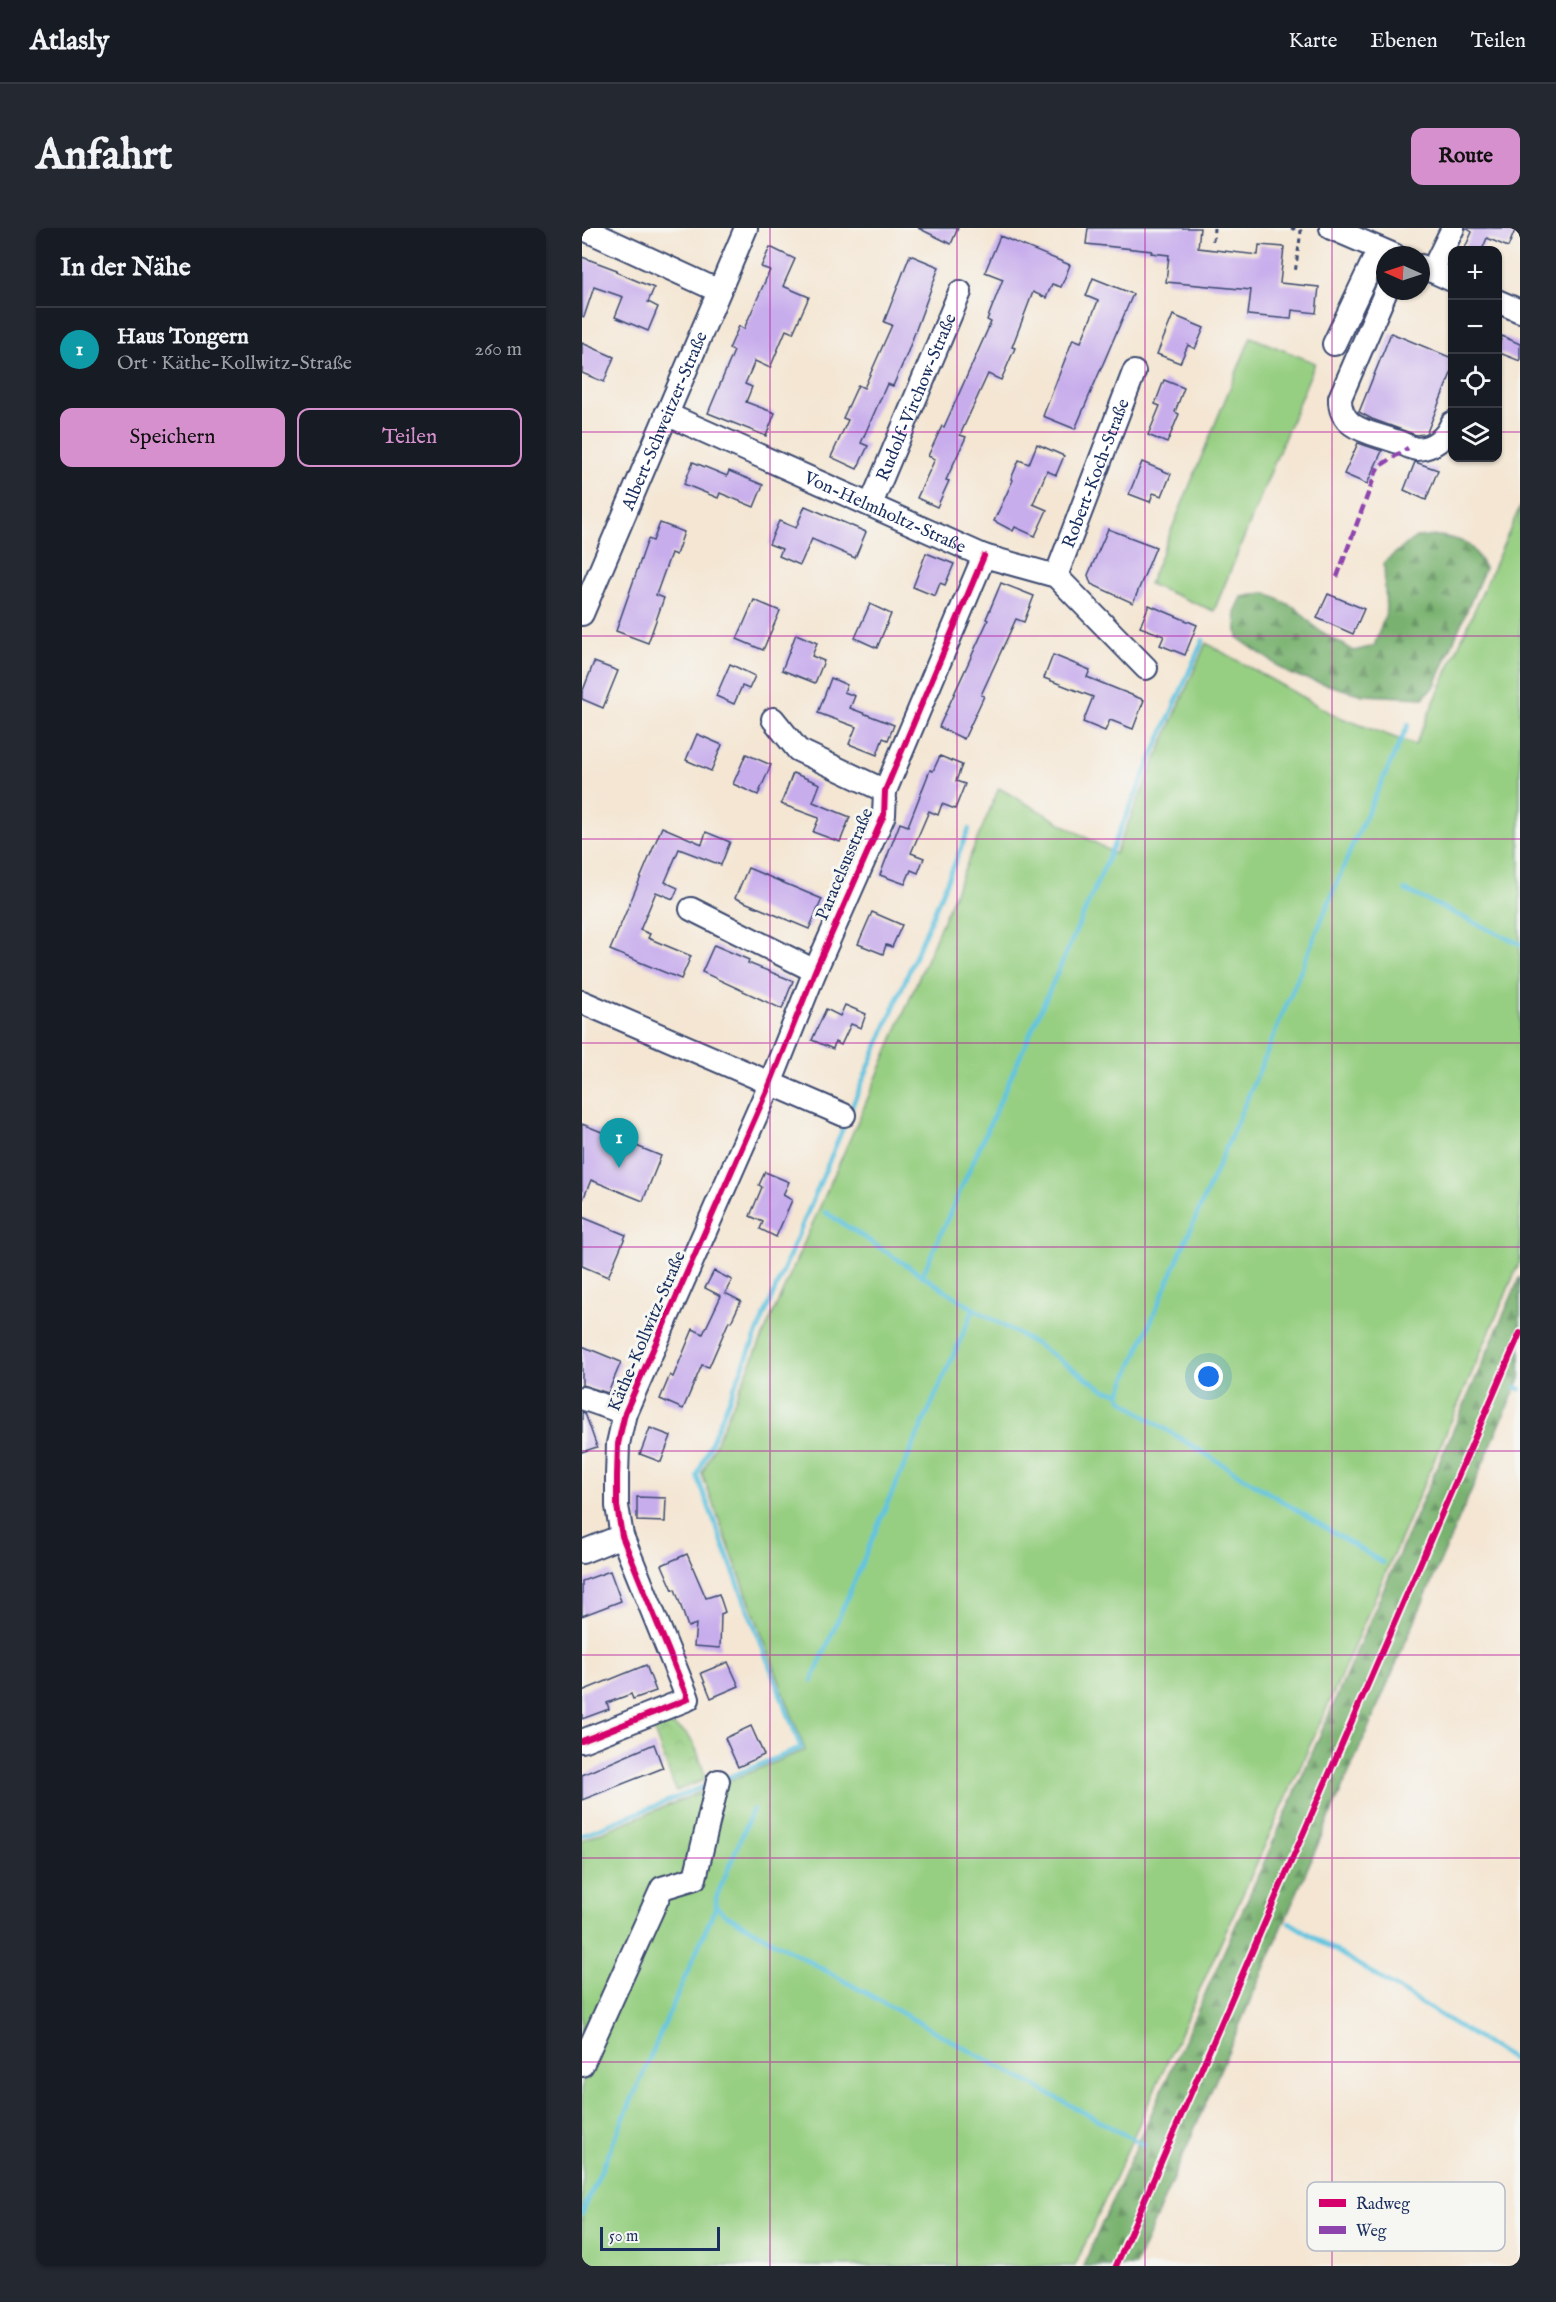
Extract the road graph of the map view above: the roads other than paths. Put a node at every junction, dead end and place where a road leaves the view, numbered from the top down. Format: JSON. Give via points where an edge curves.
{"nodes":[{"id":1,"x":582,"y":228,"type":"edge"},
{"id":2,"x":746,"y":228,"type":"edge"},
{"id":3,"x":1331,"y":228,"type":"edge"},
{"id":4,"x":1453,"y":228,"type":"edge"},
{"id":5,"x":1376,"y":247,"type":"edge"},
{"id":6,"x":1430,"y":263,"type":"edge"},
{"id":7,"x":1376,"y":271,"type":"edge"},
{"id":8,"x":1430,"y":271,"type":"edge"},
{"id":9,"x":1448,"y":278,"type":"edge"},
{"id":10,"x":719,"y":291,"type":"junction"},
{"id":11,"x":960,"y":292,"type":"dead end"},
{"id":12,"x":1382,"y":300,"type":"edge"},
{"id":13,"x":1502,"y":303,"type":"edge"},
{"id":14,"x":1520,"y":311,"type":"edge"},
{"id":15,"x":1334,"y":344,"type":"dead end"},
{"id":16,"x":1134,"y":372,"type":"dead end"},
{"id":17,"x":666,"y":414,"type":"junction"},
{"id":18,"x":1448,"y":432,"type":"edge"},
{"id":19,"x":871,"y":504,"type":"junction"},
{"id":20,"x":984,"y":556,"type":"junction"},
{"id":21,"x":1056,"y":576,"type":"junction"},
{"id":22,"x":582,"y":614,"type":"edge"},
{"id":23,"x":1146,"y":668,"type":"dead end"},
{"id":24,"x":773,"y":719,"type":"dead end"},
{"id":25,"x":885,"y":792,"type":"junction"},
{"id":26,"x":691,"y":909,"type":"dead end"},
{"id":27,"x":815,"y":971,"type":"junction"},
{"id":28,"x":582,"y":1002,"type":"edge"},
{"id":29,"x":770,"y":1084,"type":"junction"},
{"id":30,"x":844,"y":1116,"type":"dead end"},
{"id":31,"x":582,"y":1398,"type":"edge"},
{"id":32,"x":625,"y":1413,"type":"junction"},
{"id":33,"x":622,"y":1536,"type":"junction"},
{"id":34,"x":582,"y":1552,"type":"edge"},
{"id":35,"x":582,"y":1741,"type":"edge"},
{"id":36,"x":718,"y":1781,"type":"dead end"},
{"id":37,"x":582,"y":2065,"type":"edge"}],
"edges":[{"from":1,"to":10,"type":"street"},
{"from":2,"to":10,"type":"street","name":"Albert-Schweitzer-Straße"},
{"from":3,"to":5,"type":"street"},
{"from":4,"to":6,"type":"street"},
{"from":7,"to":15,"type":"street"},
{"from":8,"to":9,"type":"street"},
{"from":10,"to":17,"type":"street","name":"Albert-Schweitzer-Straße"},
{"from":11,"to":19,"type":"street","name":"Rudolf-Virchow-Straße"},
{"from":12,"to":18,"type":"street","via":[[1340,398],[1342,415],[1365,431],[1417,449],[1437,443]]},
{"from":13,"to":14,"type":"street"},
{"from":16,"to":21,"type":"street","name":"Robert-Koch-Straße"},
{"from":17,"to":19,"type":"street","name":"Von-Helmholtz-Straße"},
{"from":17,"to":22,"type":"street","name":"Albert-Schweitzer-Straße"},
{"from":19,"to":20,"type":"street","name":"Von-Helmholtz-Straße"},
{"from":20,"to":21,"type":"street","name":"Von-Helmholtz-Straße"},
{"from":20,"to":25,"type":"street","name":"Paracelsusstraße"},
{"from":21,"to":23,"type":"street"},
{"from":24,"to":25,"type":"street","via":[[798,750]]},
{"from":25,"to":27,"type":"street","name":"Paracelsusstraße","via":[[884,815]]},
{"from":26,"to":27,"type":"street"},
{"from":27,"to":29,"type":"street","name":"Paracelsusstraße"},
{"from":28,"to":29,"type":"street"},
{"from":29,"to":30,"type":"street"},
{"from":29,"to":32,"type":"street","name":"Käthe-Kollwitz-Straße"},
{"from":31,"to":32,"type":"street"},
{"from":32,"to":33,"type":"street","name":"Käthe-Kollwitz-Straße","via":[[618,1444],[617,1476]]},
{"from":33,"to":34,"type":"street"},
{"from":33,"to":35,"type":"street","name":"Käthe-Kollwitz-Straße","via":[[688,1699]]},
{"from":36,"to":37,"type":"street","via":[[695,1878],[662,1888]]}]}
